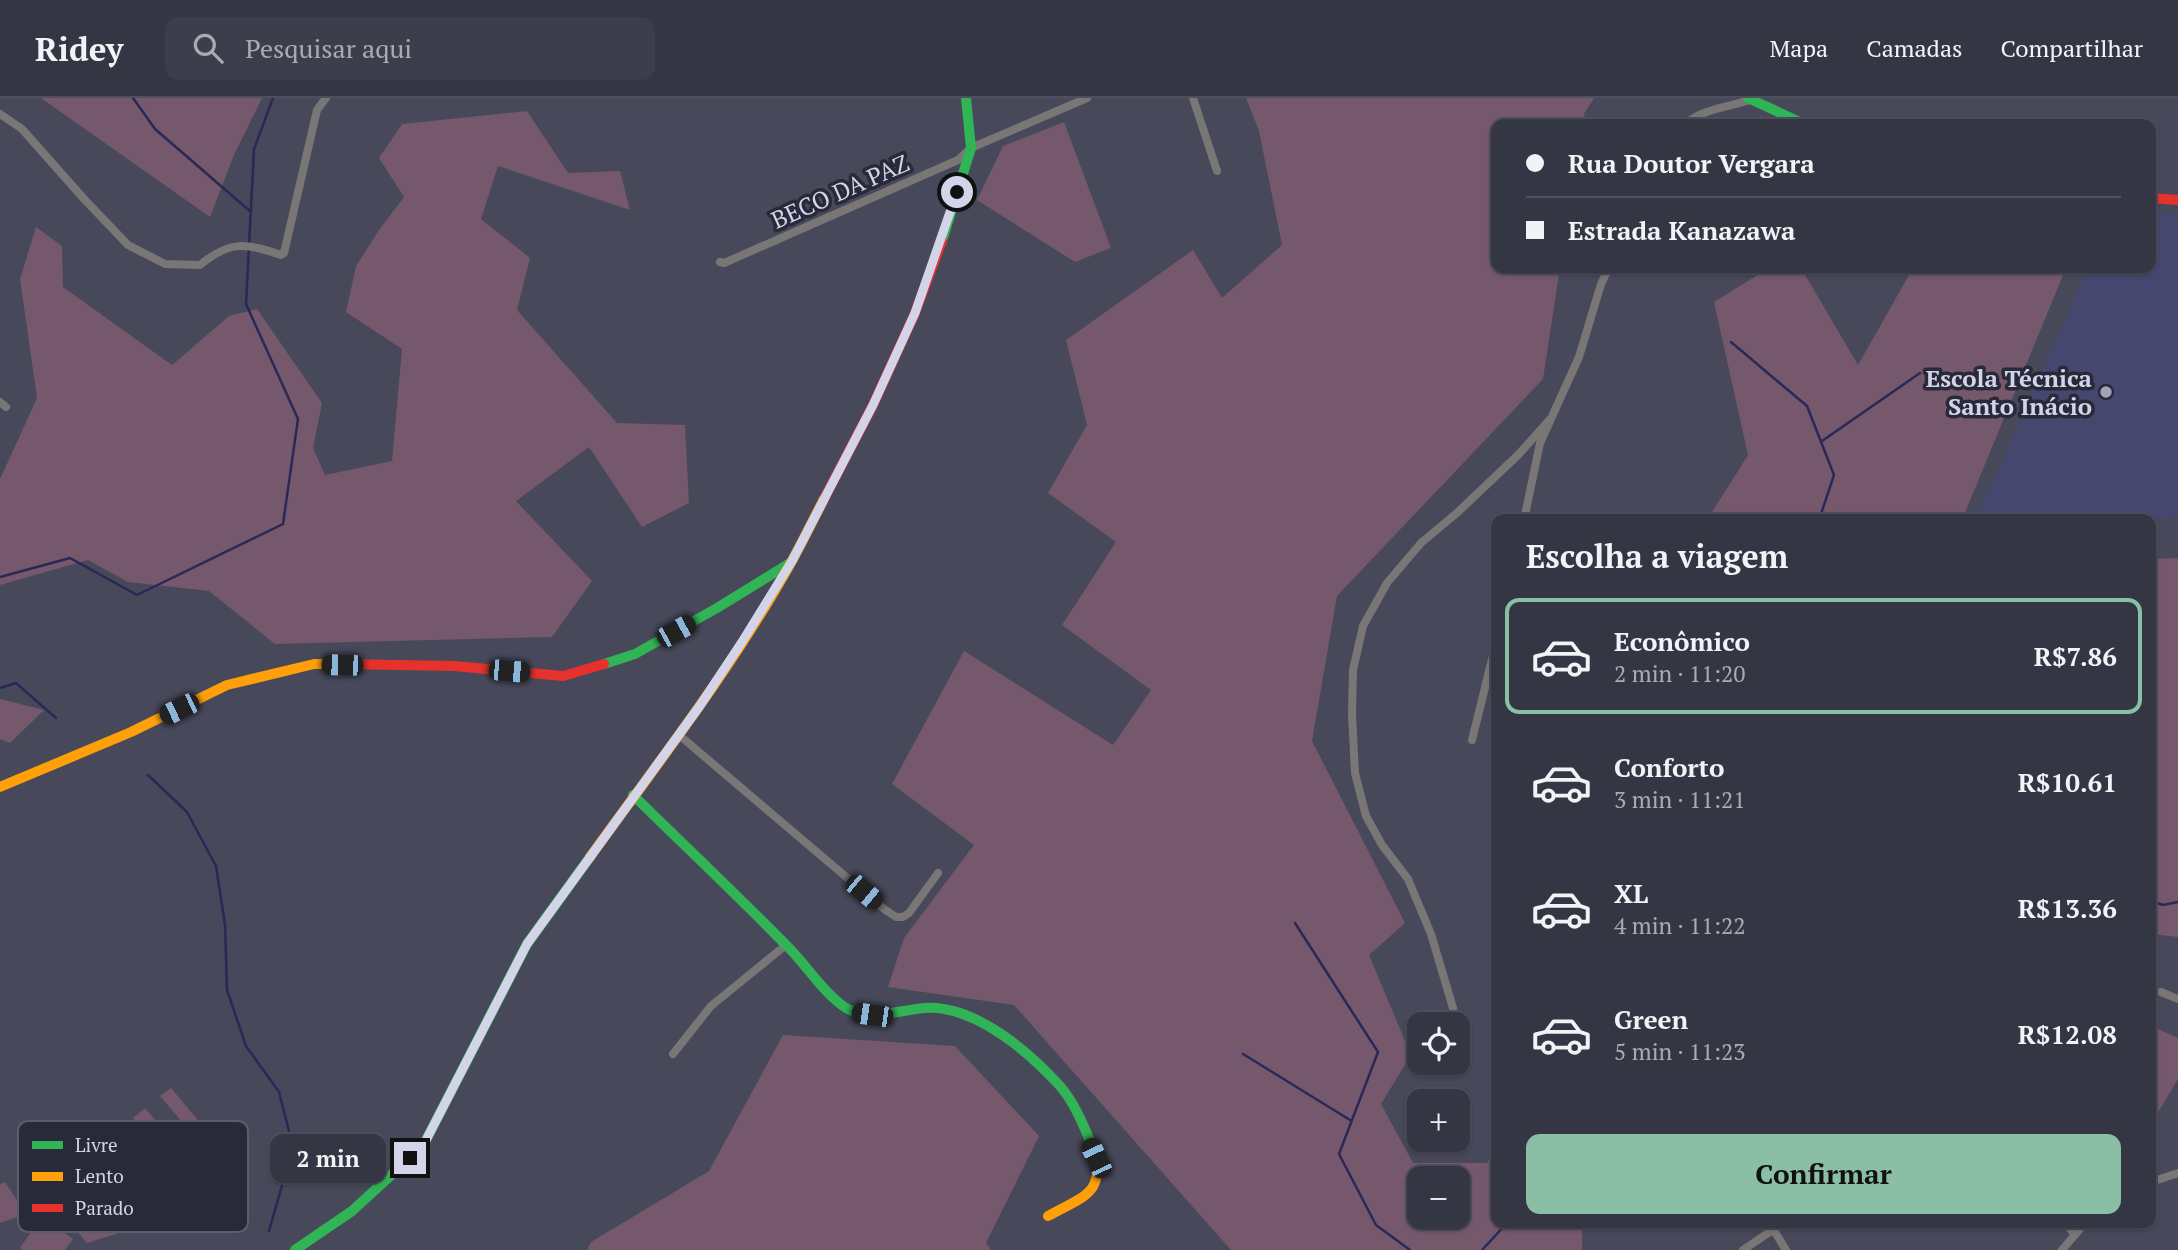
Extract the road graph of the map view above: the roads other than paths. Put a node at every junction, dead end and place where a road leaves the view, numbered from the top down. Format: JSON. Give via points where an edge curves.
{"nodes":[{"id":1,"x":326,"y":98,"type":"edge"},
{"id":2,"x":966,"y":98,"type":"edge"},
{"id":3,"x":1087,"y":98,"type":"edge"},
{"id":4,"x":1194,"y":98,"type":"edge"},
{"id":5,"x":1749,"y":99,"type":"edge"},
{"id":6,"x":0,"y":114,"type":"edge"},
{"id":7,"x":1692,"y":119,"type":"edge"},
{"id":8,"x":1793,"y":119,"type":"edge"},
{"id":9,"x":971,"y":148,"type":"junction"},
{"id":10,"x":1217,"y":171,"type":"dead end"},
{"id":11,"x":2156,"y":198,"type":"edge"},
{"id":12,"x":2178,"y":200,"type":"edge"},
{"id":13,"x":720,"y":262,"type":"dead end"},
{"id":14,"x":1606,"y":273,"type":"edge"},
{"id":15,"x":1552,"y":417,"type":"junction"},
{"id":16,"x":1525,"y":514,"type":"edge"},
{"id":17,"x":792,"y":561,"type":"junction"},
{"id":18,"x":1491,"y":663,"type":"edge"},
{"id":19,"x":679,"y":735,"type":"junction"},
{"id":20,"x":1472,"y":740,"type":"dead end"},
{"id":21,"x":0,"y":787,"type":"edge"},
{"id":22,"x":633,"y":795,"type":"junction"},
{"id":23,"x":937,"y":873,"type":"dead end"},
{"id":24,"x":786,"y":945,"type":"junction"},
{"id":25,"x":2161,"y":992,"type":"dead end"},
{"id":26,"x":2178,"y":999,"type":"edge"},
{"id":27,"x":1454,"y":1012,"type":"edge"},
{"id":28,"x":673,"y":1054,"type":"dead end"},
{"id":29,"x":2178,"y":1174,"type":"edge"},
{"id":30,"x":2156,"y":1181,"type":"edge"},
{"id":31,"x":1048,"y":1216,"type":"dead end"},
{"id":32,"x":2069,"y":1228,"type":"edge"},
{"id":33,"x":2081,"y":1228,"type":"edge"},
{"id":34,"x":1773,"y":1229,"type":"joint"},
{"id":35,"x":2075,"y":1236,"type":"junction"},
{"id":36,"x":295,"y":1250,"type":"edge"},
{"id":37,"x":1743,"y":1250,"type":"edge"},
{"id":38,"x":1786,"y":1250,"type":"edge"},
{"id":39,"x":2062,"y":1250,"type":"edge"}],
"edges":[{"from":1,"to":6,"type":"street","via":[[317,110],[284,253],[246,244],[215,252],[200,265],[165,264],[128,245],[22,129]]},
{"from":2,"to":9,"type":"street"},
{"from":3,"to":9,"type":"street","name":"BECO DA PAZ"},
{"from":4,"to":10,"type":"street"},
{"from":5,"to":7,"type":"street"},
{"from":5,"to":8,"type":"street"},
{"from":9,"to":13,"type":"street","name":"BECO DA PAZ","via":[[958,160],[912,181]]},
{"from":9,"to":17,"type":"street","via":[[915,313]]},
{"from":11,"to":12,"type":"street"},
{"from":14,"to":15,"type":"street","via":[[1579,357]]},
{"from":15,"to":16,"type":"street","via":[[1540,443]]},
{"from":15,"to":27,"type":"street","via":[[1519,454],[1421,543],[1387,583],[1363,626],[1353,670],[1355,772],[1366,816],[1408,879],[1431,934]]},
{"from":17,"to":19,"type":"street"},
{"from":17,"to":21,"type":"street","via":[[635,654],[563,676],[454,666],[314,664],[227,685],[131,732]]},
{"from":18,"to":20,"type":"street"},
{"from":19,"to":22,"type":"street"},
{"from":19,"to":23,"type":"street","via":[[897,917],[909,913]]},
{"from":22,"to":24,"type":"street"},
{"from":22,"to":36,"type":"street","via":[[527,944],[423,1146],[352,1211]]},
{"from":24,"to":28,"type":"street","via":[[711,1006]]},
{"from":24,"to":31,"type":"street","via":[[852,1012],[872,1015],[928,1008],[972,1018],[1004,1034],[1060,1086],[1100,1170],[1088,1194]]},
{"from":25,"to":26,"type":"street"},
{"from":29,"to":30,"type":"street"},
{"from":32,"to":35,"type":"street"},
{"from":33,"to":35,"type":"street"},
{"from":34,"to":37,"type":"street"},
{"from":34,"to":38,"type":"street"},
{"from":35,"to":39,"type":"street"}]}
